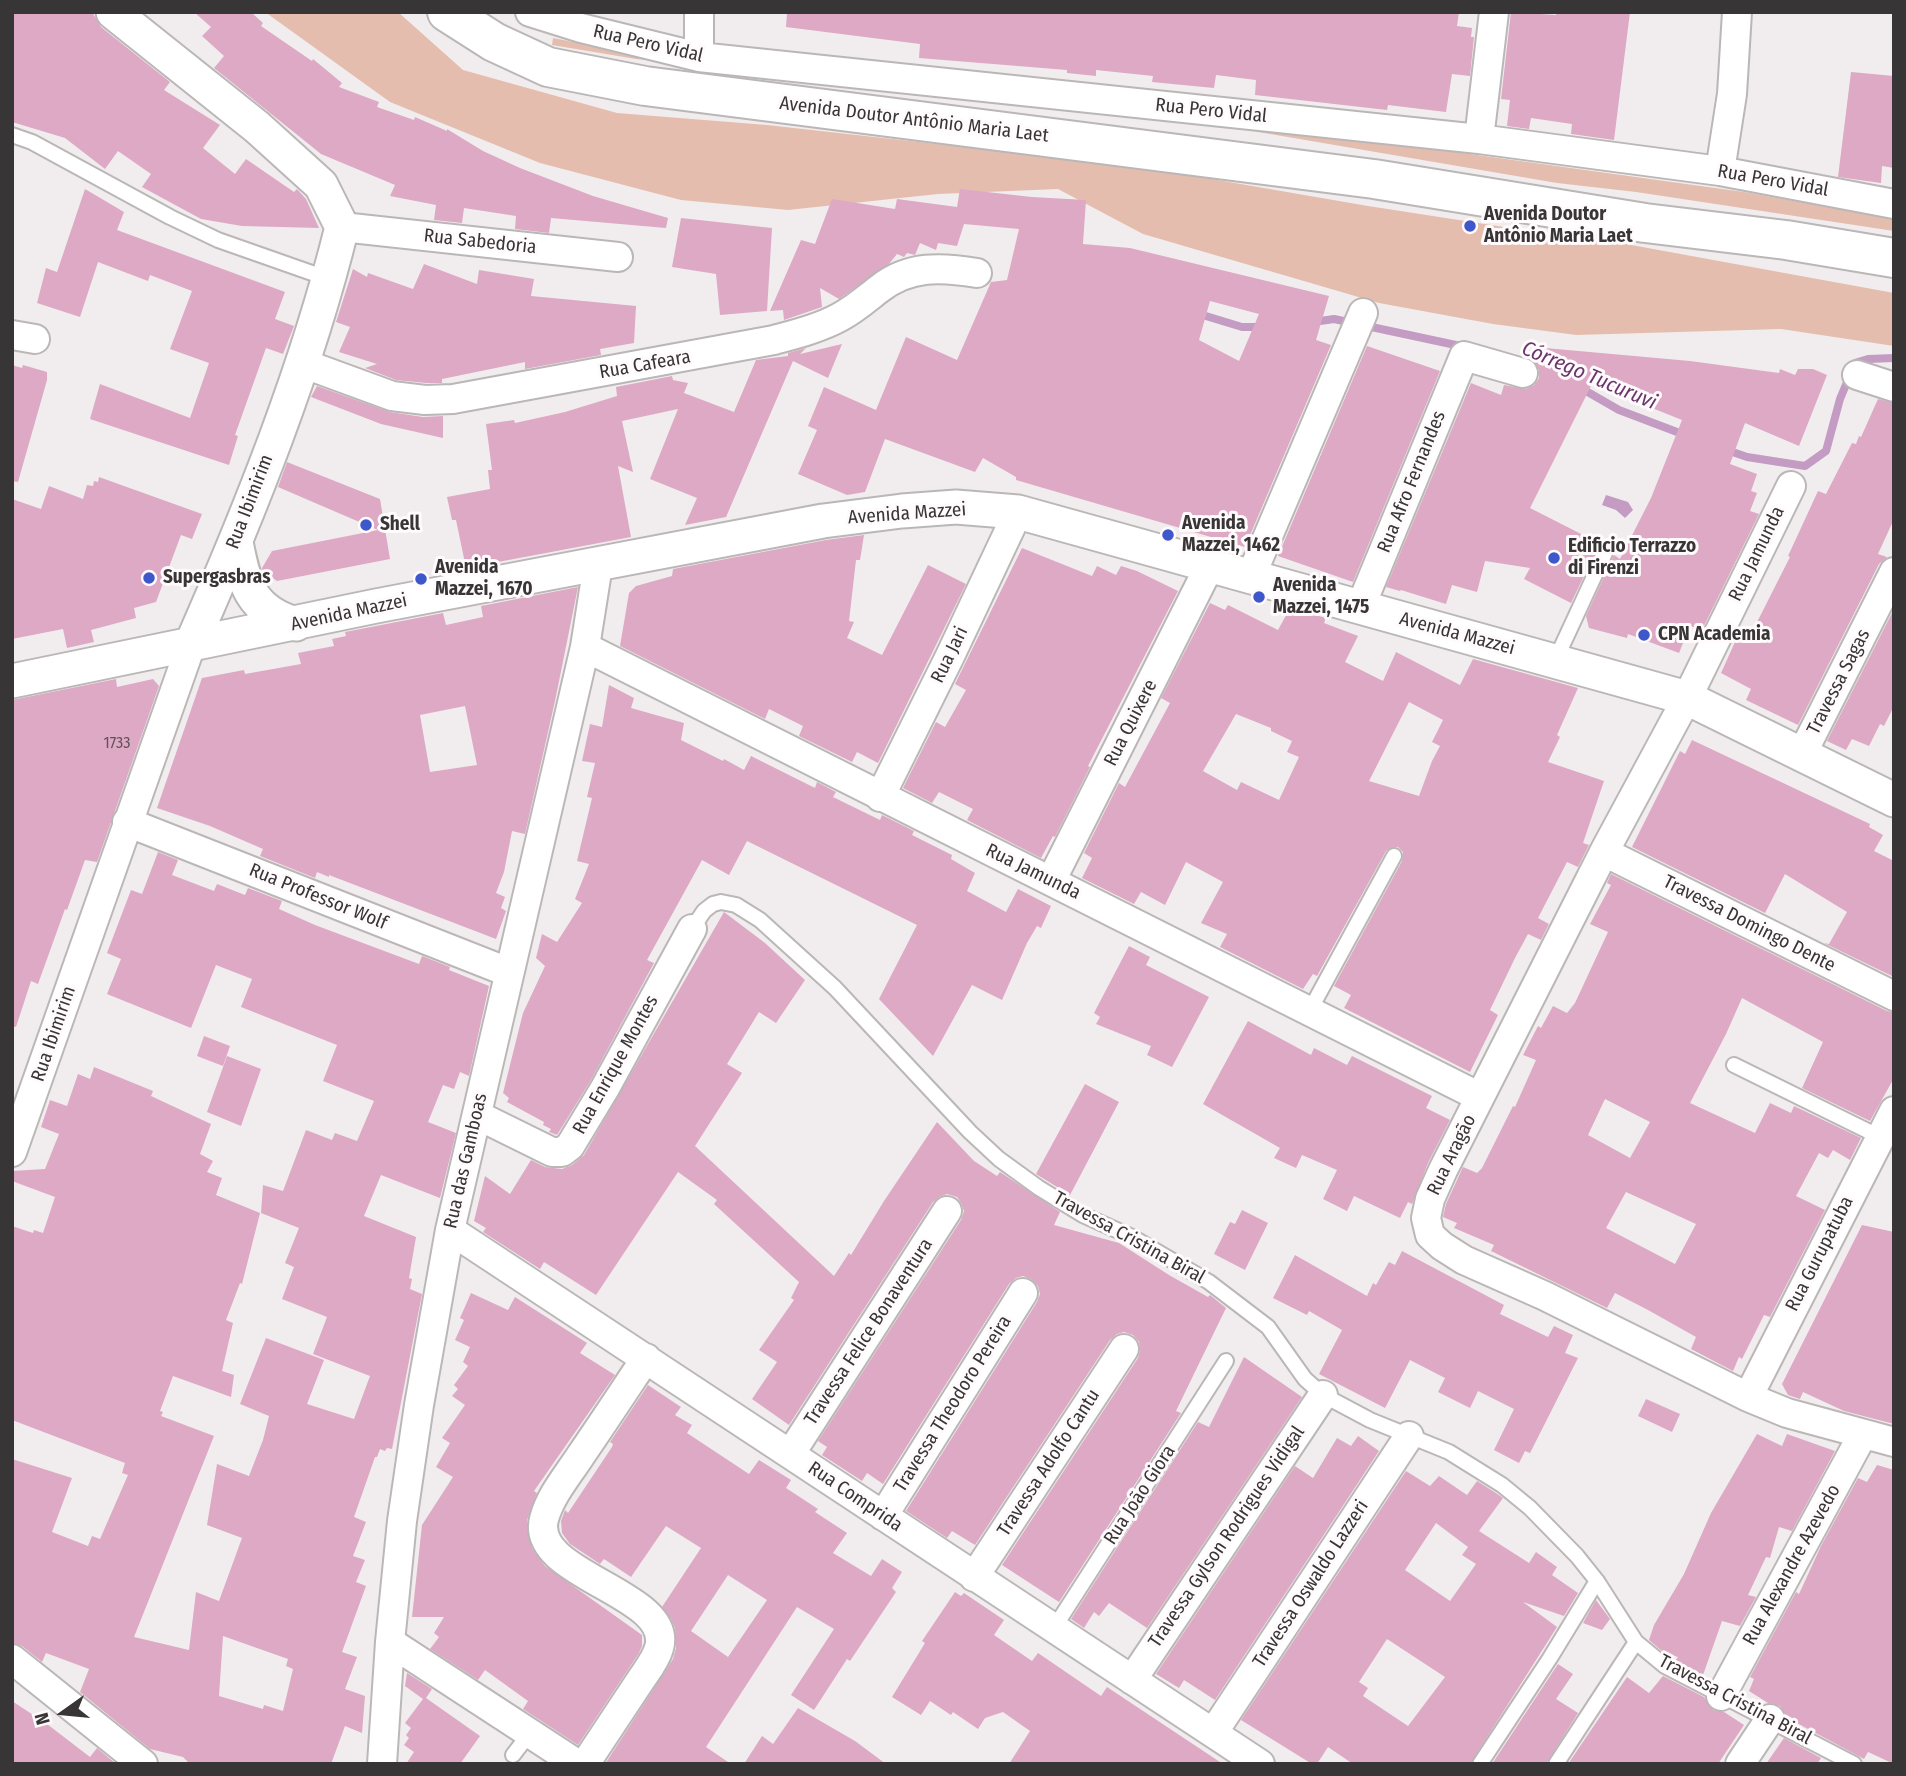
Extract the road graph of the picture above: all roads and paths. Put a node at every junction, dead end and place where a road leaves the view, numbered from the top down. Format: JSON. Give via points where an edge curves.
{"nodes":[{"id":1,"x":113,"y":12,"type":"edge"},
{"id":2,"x":447,"y":12,"type":"edge"},
{"id":3,"x":530,"y":12,"type":"edge"},
{"id":4,"x":699,"y":12,"type":"edge"},
{"id":5,"x":1494,"y":12,"type":"edge"},
{"id":6,"x":1738,"y":12,"type":"edge"},
{"id":7,"x":699,"y":57,"type":"junction"},
{"id":8,"x":12,"y":135,"type":"edge"},
{"id":9,"x":1479,"y":139,"type":"junction"},
{"id":10,"x":1720,"y":171,"type":"junction"},
{"id":11,"x":1894,"y":204,"type":"edge"},
{"id":12,"x":342,"y":227,"type":"junction"},
{"id":13,"x":618,"y":257,"type":"dead end"},
{"id":14,"x":1894,"y":258,"type":"edge"},
{"id":15,"x":977,"y":273,"type":"dead end"},
{"id":16,"x":329,"y":279,"type":"junction"},
{"id":17,"x":1363,"y":313,"type":"dead end"},
{"id":18,"x":302,"y":363,"type":"junction"},
{"id":19,"x":1523,"y":373,"type":"dead end"},
{"id":20,"x":1857,"y":375,"type":"dead end"},
{"id":21,"x":1894,"y":387,"type":"edge"},
{"id":22,"x":1791,"y":486,"type":"dead end"},
{"id":23,"x":1018,"y":512,"type":"junction"},
{"id":24,"x":236,"y":542,"type":"junction"},
{"id":25,"x":1605,"y":553,"type":"dead end"},
{"id":26,"x":598,"y":565,"type":"junction"},
{"id":27,"x":1210,"y":565,"type":"junction"},
{"id":28,"x":1894,"y":572,"type":"edge"},
{"id":29,"x":1251,"y":576,"type":"junction"},
{"id":30,"x":1360,"y":608,"type":"junction"},
{"id":31,"x":296,"y":624,"type":"junction"},
{"id":32,"x":191,"y":645,"type":"junction"},
{"id":33,"x":585,"y":647,"type":"junction"},
{"id":34,"x":1555,"y":661,"type":"junction"},
{"id":35,"x":12,"y":681,"type":"edge"},
{"id":36,"x":1687,"y":698,"type":"junction"},
{"id":37,"x":1802,"y":754,"type":"junction"},
{"id":38,"x":880,"y":797,"type":"junction"},
{"id":39,"x":1894,"y":800,"type":"edge"},
{"id":40,"x":127,"y":822,"type":"junction"},
{"id":41,"x":1605,"y":852,"type":"junction"},
{"id":42,"x":1394,"y":856,"type":"dead end"},
{"id":43,"x":1051,"y":881,"type":"junction"},
{"id":44,"x":692,"y":929,"type":"joint"},
{"id":45,"x":508,"y":972,"type":"junction"},
{"id":46,"x":1894,"y":996,"type":"edge"},
{"id":47,"x":1310,"y":1010,"type":"junction"},
{"id":48,"x":1734,"y":1065,"type":"dead end"},
{"id":49,"x":1480,"y":1097,"type":"junction"},
{"id":50,"x":1894,"y":1111,"type":"edge"},
{"id":51,"x":477,"y":1115,"type":"junction"},
{"id":52,"x":1880,"y":1137,"type":"junction"},
{"id":53,"x":12,"y":1152,"type":"edge"},
{"id":54,"x":947,"y":1211,"type":"dead end"},
{"id":55,"x":450,"y":1230,"type":"junction"},
{"id":56,"x":1023,"y":1293,"type":"dead end"},
{"id":57,"x":1124,"y":1349,"type":"dead end"},
{"id":58,"x":646,"y":1358,"type":"junction"},
{"id":59,"x":1226,"y":1362,"type":"dead end"},
{"id":60,"x":1323,"y":1395,"type":"junction"},
{"id":61,"x":1748,"y":1398,"type":"junction"},
{"id":62,"x":1863,"y":1434,"type":"junction"},
{"id":63,"x":1409,"y":1436,"type":"junction"},
{"id":64,"x":1894,"y":1442,"type":"edge"},
{"id":65,"x":791,"y":1453,"type":"junction"},
{"id":66,"x":883,"y":1516,"type":"junction"},
{"id":67,"x":974,"y":1577,"type":"junction"},
{"id":68,"x":1597,"y":1581,"type":"junction"},
{"id":69,"x":1054,"y":1628,"type":"junction"},
{"id":70,"x":390,"y":1642,"type":"junction"},
{"id":71,"x":1636,"y":1642,"type":"junction"},
{"id":72,"x":12,"y":1659,"type":"edge"},
{"id":73,"x":1132,"y":1680,"type":"junction"},
{"id":74,"x":1721,"y":1696,"type":"junction"},
{"id":75,"x":1770,"y":1719,"type":"junction"},
{"id":76,"x":1213,"y":1733,"type":"junction"},
{"id":77,"x":143,"y":1764,"type":"edge"},
{"id":78,"x":382,"y":1764,"type":"edge"},
{"id":79,"x":577,"y":1764,"type":"edge"},
{"id":80,"x":585,"y":1764,"type":"edge"},
{"id":81,"x":1260,"y":1764,"type":"edge"},
{"id":82,"x":1480,"y":1764,"type":"edge"},
{"id":83,"x":1556,"y":1764,"type":"edge"},
{"id":84,"x":1740,"y":1764,"type":"edge"},
{"id":85,"x":1854,"y":1764,"type":"edge"}],
"edges":[{"from":1,"to":12,"type":"street","via":[[257,127],[321,185]]},
{"from":2,"to":14,"type":"main road","name":"Avenida Doutor Antônio Maria Laet","via":[[494,42],[548,67],[645,86],[1374,179]]},
{"from":3,"to":7,"type":"street","name":"Rua Pero Vidal"},
{"from":4,"to":7,"type":"street"},
{"from":5,"to":9,"type":"street"},
{"from":6,"to":10,"type":"street"},
{"from":7,"to":9,"type":"street","name":"Rua Pero Vidal"},
{"from":8,"to":16,"type":"lane","via":[[218,240]]},
{"from":9,"to":10,"type":"street","name":"Rua Pero Vidal"},
{"from":10,"to":11,"type":"street","name":"Rua Pero Vidal"},
{"from":12,"to":13,"type":"street","name":"Rua Sabedoria"},
{"from":12,"to":16,"type":"street","name":"Rua Ibimirim"},
{"from":15,"to":18,"type":"street","name":"Rua Cafeara","via":[[949,268],[909,273],[894,278],[839,318],[774,340],[453,399],[392,396]]},
{"from":16,"to":18,"type":"street","name":"Rua Ibimirim"},
{"from":17,"to":29,"type":"street"},
{"from":18,"to":24,"type":"street","name":"Rua Ibimirim"},
{"from":19,"to":30,"type":"street","name":"Rua Afro Fernandes","via":[[1464,356]]},
{"from":20,"to":21,"type":"street"},
{"from":22,"to":36,"type":"street","name":"Rua Jamunda"},
{"from":23,"to":26,"type":"street","name":"Avenida Mazzei","via":[[956,507],[862,516]]},
{"from":23,"to":27,"type":"street","name":"Avenida Mazzei"},
{"from":23,"to":38,"type":"street","name":"Rua Jari"},
{"from":24,"to":31,"type":"street","via":[[255,600],[273,616]]},
{"from":24,"to":32,"type":"street","name":"Rua Ibimirim"},
{"from":25,"to":34,"type":"lane"},
{"from":26,"to":31,"type":"street","name":"Avenida Mazzei"},
{"from":26,"to":33,"type":"street","name":"Rua das Gamboas"},
{"from":27,"to":29,"type":"street","name":"Avenida Mazzei"},
{"from":27,"to":43,"type":"street","name":"Rua Quixere"},
{"from":28,"to":37,"type":"street","name":"Travessa Sagas"},
{"from":29,"to":30,"type":"street","name":"Avenida Mazzei"},
{"from":30,"to":34,"type":"street","name":"Avenida Mazzei"},
{"from":31,"to":32,"type":"street","name":"Avenida Mazzei"},
{"from":32,"to":35,"type":"street","name":"Avenida Mazzei"},
{"from":32,"to":40,"type":"street","name":"Rua Ibimirim"},
{"from":33,"to":38,"type":"street","name":"Rua Jamunda"},
{"from":33,"to":45,"type":"street","name":"Rua das Gamboas"},
{"from":34,"to":36,"type":"street","name":"Avenida Mazzei"},
{"from":36,"to":37,"type":"street","name":"Avenida Mazzei"},
{"from":36,"to":41,"type":"street","name":"Rua Aragão"},
{"from":37,"to":39,"type":"street","name":"Avenida Mazzei"},
{"from":38,"to":43,"type":"street","name":"Rua Jamunda"},
{"from":40,"to":45,"type":"street","name":"Rua Professor Wolf"},
{"from":40,"to":53,"type":"street","name":"Rua Ibimirim"},
{"from":41,"to":46,"type":"street","name":"Travessa Domingo Dente"},
{"from":41,"to":49,"type":"street","name":"Rua Aragão"},
{"from":42,"to":47,"type":"lane"},
{"from":43,"to":47,"type":"street","name":"Rua Jamunda"},
{"from":44,"to":51,"type":"street","name":"Rua Enrique Montes","via":[[570,1146],[552,1152]]},
{"from":44,"to":60,"type":"lane","name":"Travessa Cristina Biral","via":[[704,911],[721,902],[760,919],[835,988],[999,1159],[1083,1215],[1132,1237],[1209,1282],[1268,1327],[1305,1379]]},
{"from":45,"to":51,"type":"street","name":"Rua das Gamboas"},
{"from":47,"to":49,"type":"street","name":"Rua Jamunda"},
{"from":48,"to":52,"type":"lane"},
{"from":49,"to":61,"type":"street","name":"Rua Aragão","via":[[1430,1199],[1426,1219],[1430,1235],[1464,1260]]},
{"from":50,"to":52,"type":"street","name":"Rua Gurupatuba"},
{"from":51,"to":55,"type":"street","name":"Rua das Gamboas"},
{"from":52,"to":61,"type":"street","name":"Rua Gurupatuba"},
{"from":54,"to":65,"type":"street","name":"Travessa Felice Bonaventura"},
{"from":55,"to":58,"type":"street","name":"Rua Comprida"},
{"from":55,"to":70,"type":"street","name":"Rua das Gamboas","via":[[406,1495]]},
{"from":56,"to":66,"type":"street","name":"Travessa Theodoro Pereira"},
{"from":57,"to":67,"type":"street","name":"Travessa Adolfo Cantu"},
{"from":58,"to":65,"type":"street","name":"Rua Comprida"},
{"from":58,"to":80,"type":"street","via":[[556,1493],[543,1521],[545,1539],[554,1550],[638,1606],[660,1634],[659,1648],[649,1666]]},
{"from":59,"to":69,"type":"lane","name":"Rua João Giora"},
{"from":60,"to":63,"type":"lane","name":"Travessa Cristina Biral"},
{"from":60,"to":73,"type":"street","name":"Travessa Gylson Rodrigues Vidigal"},
{"from":61,"to":62,"type":"street","name":"Rua Aragão"},
{"from":62,"to":64,"type":"street","name":"Rua Aragão"},
{"from":62,"to":74,"type":"street","name":"Rua Alexandre Azevedo"},
{"from":63,"to":68,"type":"lane","name":"Travessa Cristina Biral","via":[[1449,1452],[1502,1485],[1530,1508]]},
{"from":63,"to":76,"type":"street","name":"Travessa Oswaldo Lazzeri"},
{"from":65,"to":66,"type":"street","name":"Rua Comprida"},
{"from":66,"to":67,"type":"street","name":"Rua Comprida"},
{"from":67,"to":69,"type":"street","name":"Rua Comprida"},
{"from":68,"to":71,"type":"lane","name":"Travessa Cristina Biral"},
{"from":68,"to":82,"type":"lane"},
{"from":69,"to":73,"type":"street","name":"Rua Comprida"},
{"from":70,"to":78,"type":"street","name":"Rua das Gamboas"},
{"from":70,"to":79,"type":"street","via":[[522,1744]]},
{"from":71,"to":74,"type":"lane","name":"Travessa Cristina Biral","via":[[1665,1666]]},
{"from":71,"to":83,"type":"lane"},
{"from":72,"to":77,"type":"street"},
{"from":73,"to":76,"type":"street","name":"Rua Comprida"},
{"from":74,"to":75,"type":"lane","name":"Travessa Cristina Biral"},
{"from":75,"to":84,"type":"street"},
{"from":75,"to":85,"type":"lane","name":"Travessa Cristina Biral"},
{"from":76,"to":81,"type":"street","name":"Rua Comprida"}]}
